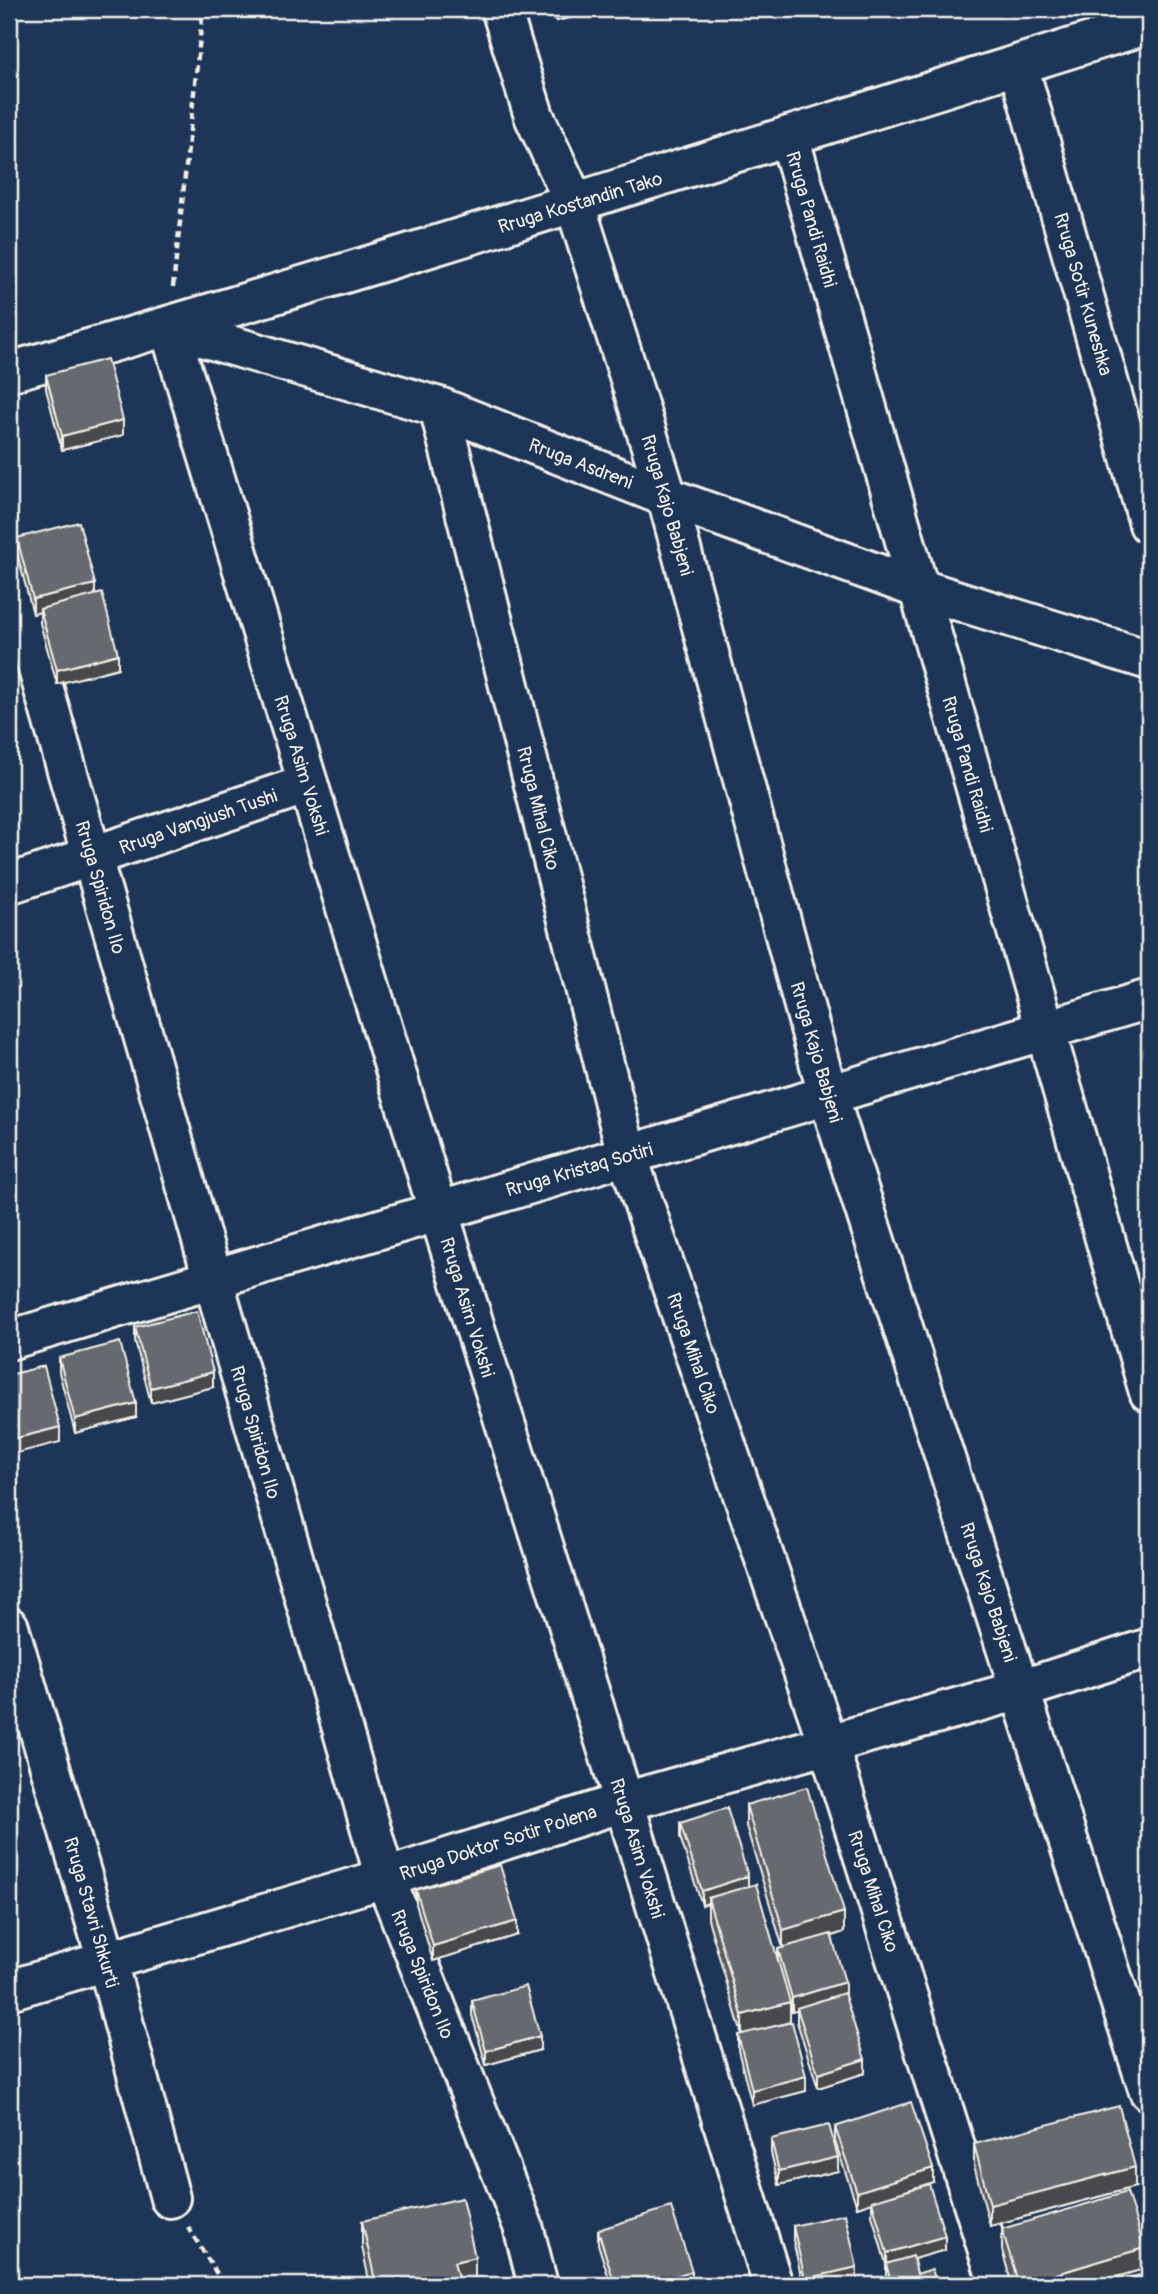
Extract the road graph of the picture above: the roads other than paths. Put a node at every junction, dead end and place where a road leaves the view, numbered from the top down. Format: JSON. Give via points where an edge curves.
{"nodes":[{"id":1,"x":501,"y":9,"type":"edge"},
{"id":2,"x":1149,"y":24,"type":"edge"},
{"id":3,"x":1018,"y":65,"type":"junction"},
{"id":4,"x":789,"y":135,"type":"junction"},
{"id":5,"x":575,"y":204,"type":"junction"},
{"id":6,"x":169,"y":327,"type":"junction"},
{"id":7,"x":9,"y":372,"type":"edge"},
{"id":8,"x":439,"y":407,"type":"junction"},
{"id":9,"x":667,"y":497,"type":"junction"},
{"id":10,"x":1149,"y":524,"type":"edge"},
{"id":11,"x":9,"y":568,"type":"edge"},
{"id":12,"x":917,"y":588,"type":"junction"},
{"id":13,"x":1149,"y":660,"type":"edge"},
{"id":14,"x":308,"y":784,"type":"junction"},
{"id":15,"x":93,"y":857,"type":"junction"},
{"id":16,"x":9,"y":884,"type":"edge"},
{"id":17,"x":1149,"y":999,"type":"edge"},
{"id":18,"x":1046,"y":1030,"type":"junction"},
{"id":19,"x":828,"y":1095,"type":"junction"},
{"id":20,"x":626,"y":1155,"type":"junction"},
{"id":21,"x":438,"y":1210,"type":"junction"},
{"id":22,"x":212,"y":1279,"type":"junction"},
{"id":23,"x":9,"y":1340,"type":"edge"},
{"id":24,"x":1149,"y":1392,"type":"edge"},
{"id":25,"x":9,"y":1627,"type":"edge"},
{"id":26,"x":1149,"y":1648,"type":"edge"},
{"id":27,"x":1020,"y":1689,"type":"junction"},
{"id":28,"x":828,"y":1744,"type":"junction"},
{"id":29,"x":624,"y":1802,"type":"junction"},
{"id":30,"x":385,"y":1878,"type":"junction"},
{"id":31,"x":107,"y":1961,"type":"junction"},
{"id":32,"x":9,"y":1990,"type":"edge"},
{"id":33,"x":1149,"y":2091,"type":"edge"},
{"id":34,"x":170,"y":2198,"type":"road end"},
{"id":35,"x":538,"y":2285,"type":"edge"},
{"id":36,"x":773,"y":2285,"type":"edge"},
{"id":37,"x":999,"y":2285,"type":"edge"}],
"edges":[{"from":1,"to":5,"type":"street","name":"Rruga Kajo Babjeni","via":[[534,116]]},
{"from":2,"to":3,"type":"street","name":"Rruga Kostandin Tako"},
{"from":3,"to":4,"type":"street","name":"Rruga Kostandin Tako"},
{"from":3,"to":10,"type":"street","name":"Rruga Sotir Kuneshka"},
{"from":4,"to":5,"type":"street","name":"Rruga Kostandin Tako"},
{"from":4,"to":12,"type":"street","name":"Rruga Pandi Raidhi"},
{"from":5,"to":6,"type":"street","name":"Rruga Kostandin Tako"},
{"from":5,"to":9,"type":"street","name":"Rruga Kajo Babjeni"},
{"from":6,"to":7,"type":"street","name":"Rruga Kostandin Tako"},
{"from":6,"to":8,"type":"street","name":"Rruga Asdreni"},
{"from":6,"to":14,"type":"street","name":"Rruga Asim Vokshi"},
{"from":8,"to":9,"type":"street","name":"Rruga Asdreni"},
{"from":8,"to":20,"type":"street","name":"Rruga Mihal Ciko"},
{"from":9,"to":12,"type":"street","name":"Rruga Asdreni"},
{"from":9,"to":19,"type":"street","name":"Rruga Kajo Babjeni"},
{"from":11,"to":15,"type":"street","name":"Rruga Spiridon Ilo"},
{"from":12,"to":13,"type":"street","name":"Rruga Asdreni"},
{"from":12,"to":18,"type":"street","name":"Rruga Pandi Raidhi"},
{"from":14,"to":15,"type":"street","name":"Rruga Vangjush Tushi"},
{"from":14,"to":21,"type":"street","name":"Rruga Asim Vokshi"},
{"from":15,"to":16,"type":"street","name":"Rruga Vangjush Tushi"},
{"from":15,"to":22,"type":"street","name":"Rruga Spiridon Ilo"},
{"from":17,"to":18,"type":"street","name":"Rruga Kristaq Sotiri"},
{"from":18,"to":19,"type":"street","name":"Rruga Kristaq Sotiri"},
{"from":18,"to":24,"type":"street","name":"Rruga Pandi Raidhi"},
{"from":19,"to":20,"type":"street","name":"Rruga Kristaq Sotiri"},
{"from":19,"to":27,"type":"street","name":"Rruga Kajo Babjeni"},
{"from":20,"to":21,"type":"street","name":"Rruga Kristaq Sotiri"},
{"from":20,"to":28,"type":"street","name":"Rruga Mihal Ciko"},
{"from":21,"to":22,"type":"street","name":"Rruga Kristaq Sotiri"},
{"from":21,"to":29,"type":"street","name":"Rruga Asim Vokshi"},
{"from":22,"to":23,"type":"street","name":"Rruga Kristaq Sotiri"},
{"from":22,"to":30,"type":"street","name":"Rruga Spiridon Ilo"},
{"from":25,"to":31,"type":"street","name":"Rruga Stavri Shkurti"},
{"from":26,"to":27,"type":"street","name":"Rruga Doktor Sotir Polena"},
{"from":27,"to":28,"type":"street","name":"Rruga Doktor Sotir Polena"},
{"from":27,"to":33,"type":"street","name":"Rruga Kajo Babjeni"},
{"from":28,"to":29,"type":"street","name":"Rruga Doktor Sotir Polena"},
{"from":28,"to":37,"type":"street","name":"Rruga Mihal Ciko"},
{"from":29,"to":30,"type":"street","name":"Rruga Doktor Sotir Polena"},
{"from":29,"to":36,"type":"street","name":"Rruga Asim Vokshi"},
{"from":30,"to":31,"type":"street","name":"Rruga Doktor Sotir Polena"},
{"from":30,"to":35,"type":"street","name":"Rruga Spiridon Ilo","via":[[523,2226]]},
{"from":31,"to":32,"type":"street","name":"Rruga Doktor Sotir Polena"},
{"from":31,"to":34,"type":"street","name":"Rruga Stavri Shkurti"}]}
